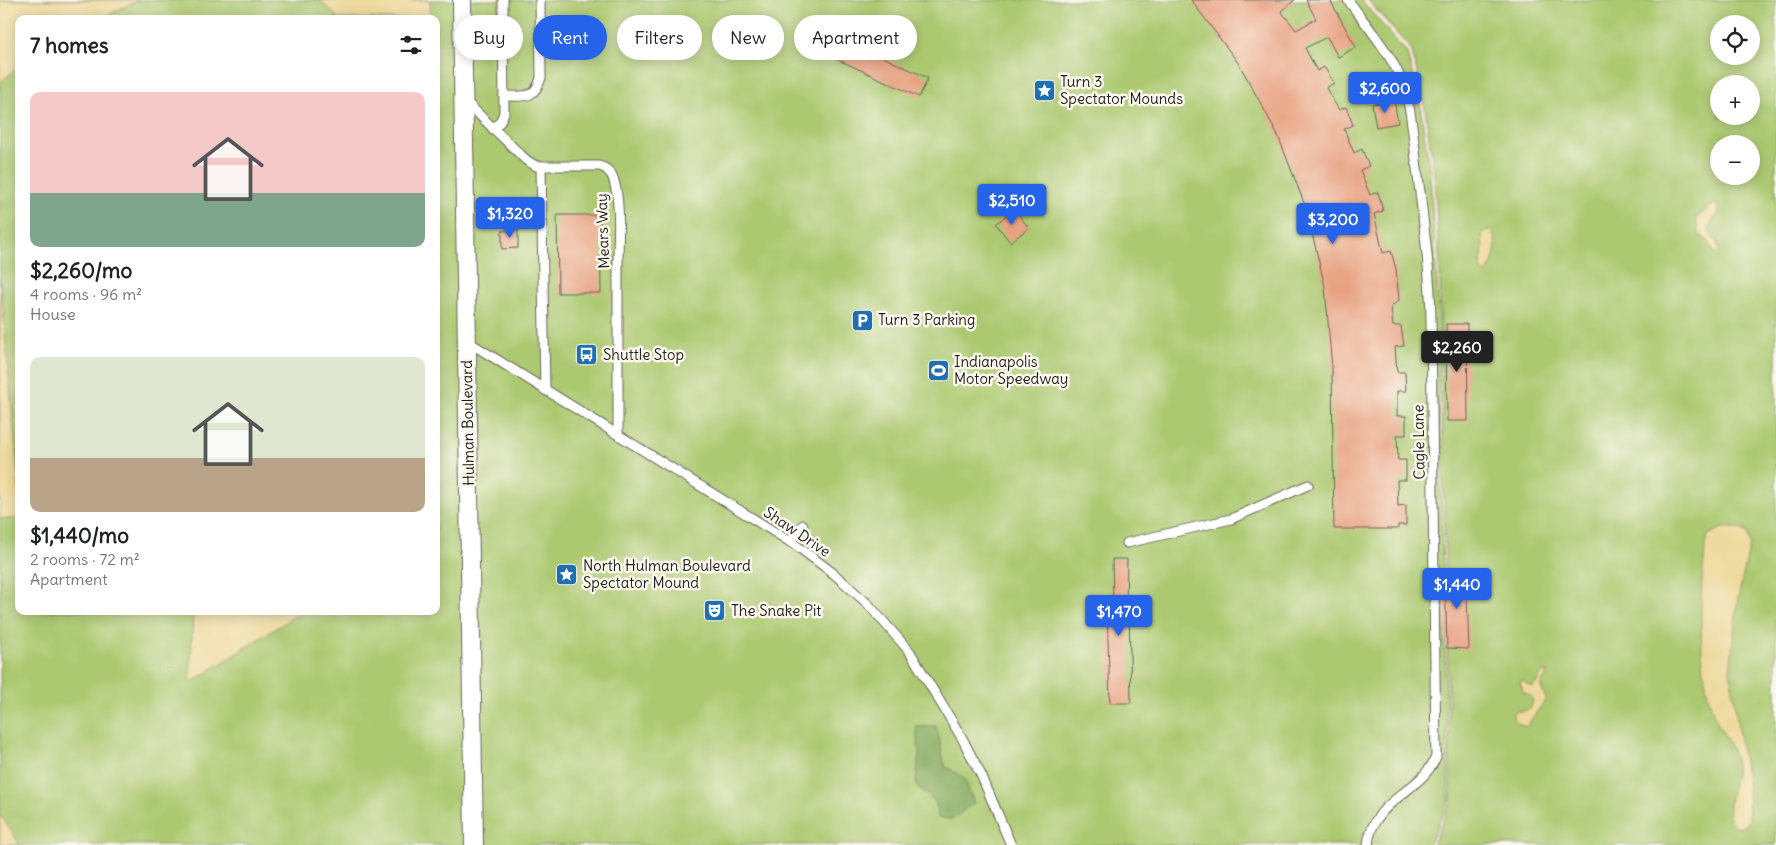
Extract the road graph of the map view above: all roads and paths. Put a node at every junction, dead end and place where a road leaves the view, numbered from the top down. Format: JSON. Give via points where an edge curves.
{"nodes":[{"id":1,"x":462,"y":0,"type":"edge"},
{"id":2,"x":503,"y":0,"type":"edge"},
{"id":3,"x":540,"y":0,"type":"edge"},
{"id":4,"x":1348,"y":0,"type":"edge"},
{"id":5,"x":504,"y":96,"type":"junction"},
{"id":6,"x":463,"y":100,"type":"junction"},
{"id":7,"x":493,"y":129,"type":"junction"},
{"id":8,"x":542,"y":166,"type":"junction"},
{"id":9,"x":466,"y":341,"type":"junction"},
{"id":10,"x":545,"y":390,"type":"junction"},
{"id":11,"x":618,"y":434,"type":"junction"},
{"id":12,"x":1308,"y":485,"type":"dead end"},
{"id":13,"x":803,"y":524,"type":"dead end"},
{"id":14,"x":790,"y":542,"type":"junction"},
{"id":15,"x":1127,"y":543,"type":"dead end"},
{"id":16,"x":474,"y":845,"type":"edge"},
{"id":17,"x":1011,"y":845,"type":"edge"},
{"id":18,"x":1368,"y":845,"type":"edge"}],
"edges":[{"from":1,"to":6,"type":"street","name":"Hulman Boulevard"},
{"from":2,"to":5,"type":"lane"},
{"from":3,"to":5,"type":"lane","via":[[541,78],[534,93]]},
{"from":4,"to":18,"type":"lane","name":"Cagle Lane","via":[[1391,61],[1405,89],[1423,217],[1431,319],[1436,757],[1419,781],[1379,814]]},
{"from":5,"to":7,"type":"lane","via":[[504,113]]},
{"from":6,"to":7,"type":"lane","name":"Mears Way"},
{"from":6,"to":9,"type":"street","name":"Hulman Boulevard"},
{"from":7,"to":8,"type":"lane","name":"Mears Way","via":[[526,160]]},
{"from":8,"to":10,"type":"lane"},
{"from":8,"to":11,"type":"lane","name":"Mears Way","via":[[599,166],[611,173],[614,181],[617,204]]},
{"from":9,"to":10,"type":"lane","name":"Shaw Drive"},
{"from":9,"to":16,"type":"street","name":"Hulman Boulevard"},
{"from":10,"to":11,"type":"lane","name":"Shaw Drive"},
{"from":11,"to":14,"type":"lane","name":"Shaw Drive"},
{"from":12,"to":15,"type":"lane","via":[[1231,519]]},
{"from":13,"to":14,"type":"lane"},
{"from":14,"to":17,"type":"lane","name":"Shaw Drive","via":[[868,604],[910,652],[962,738]]}]}
